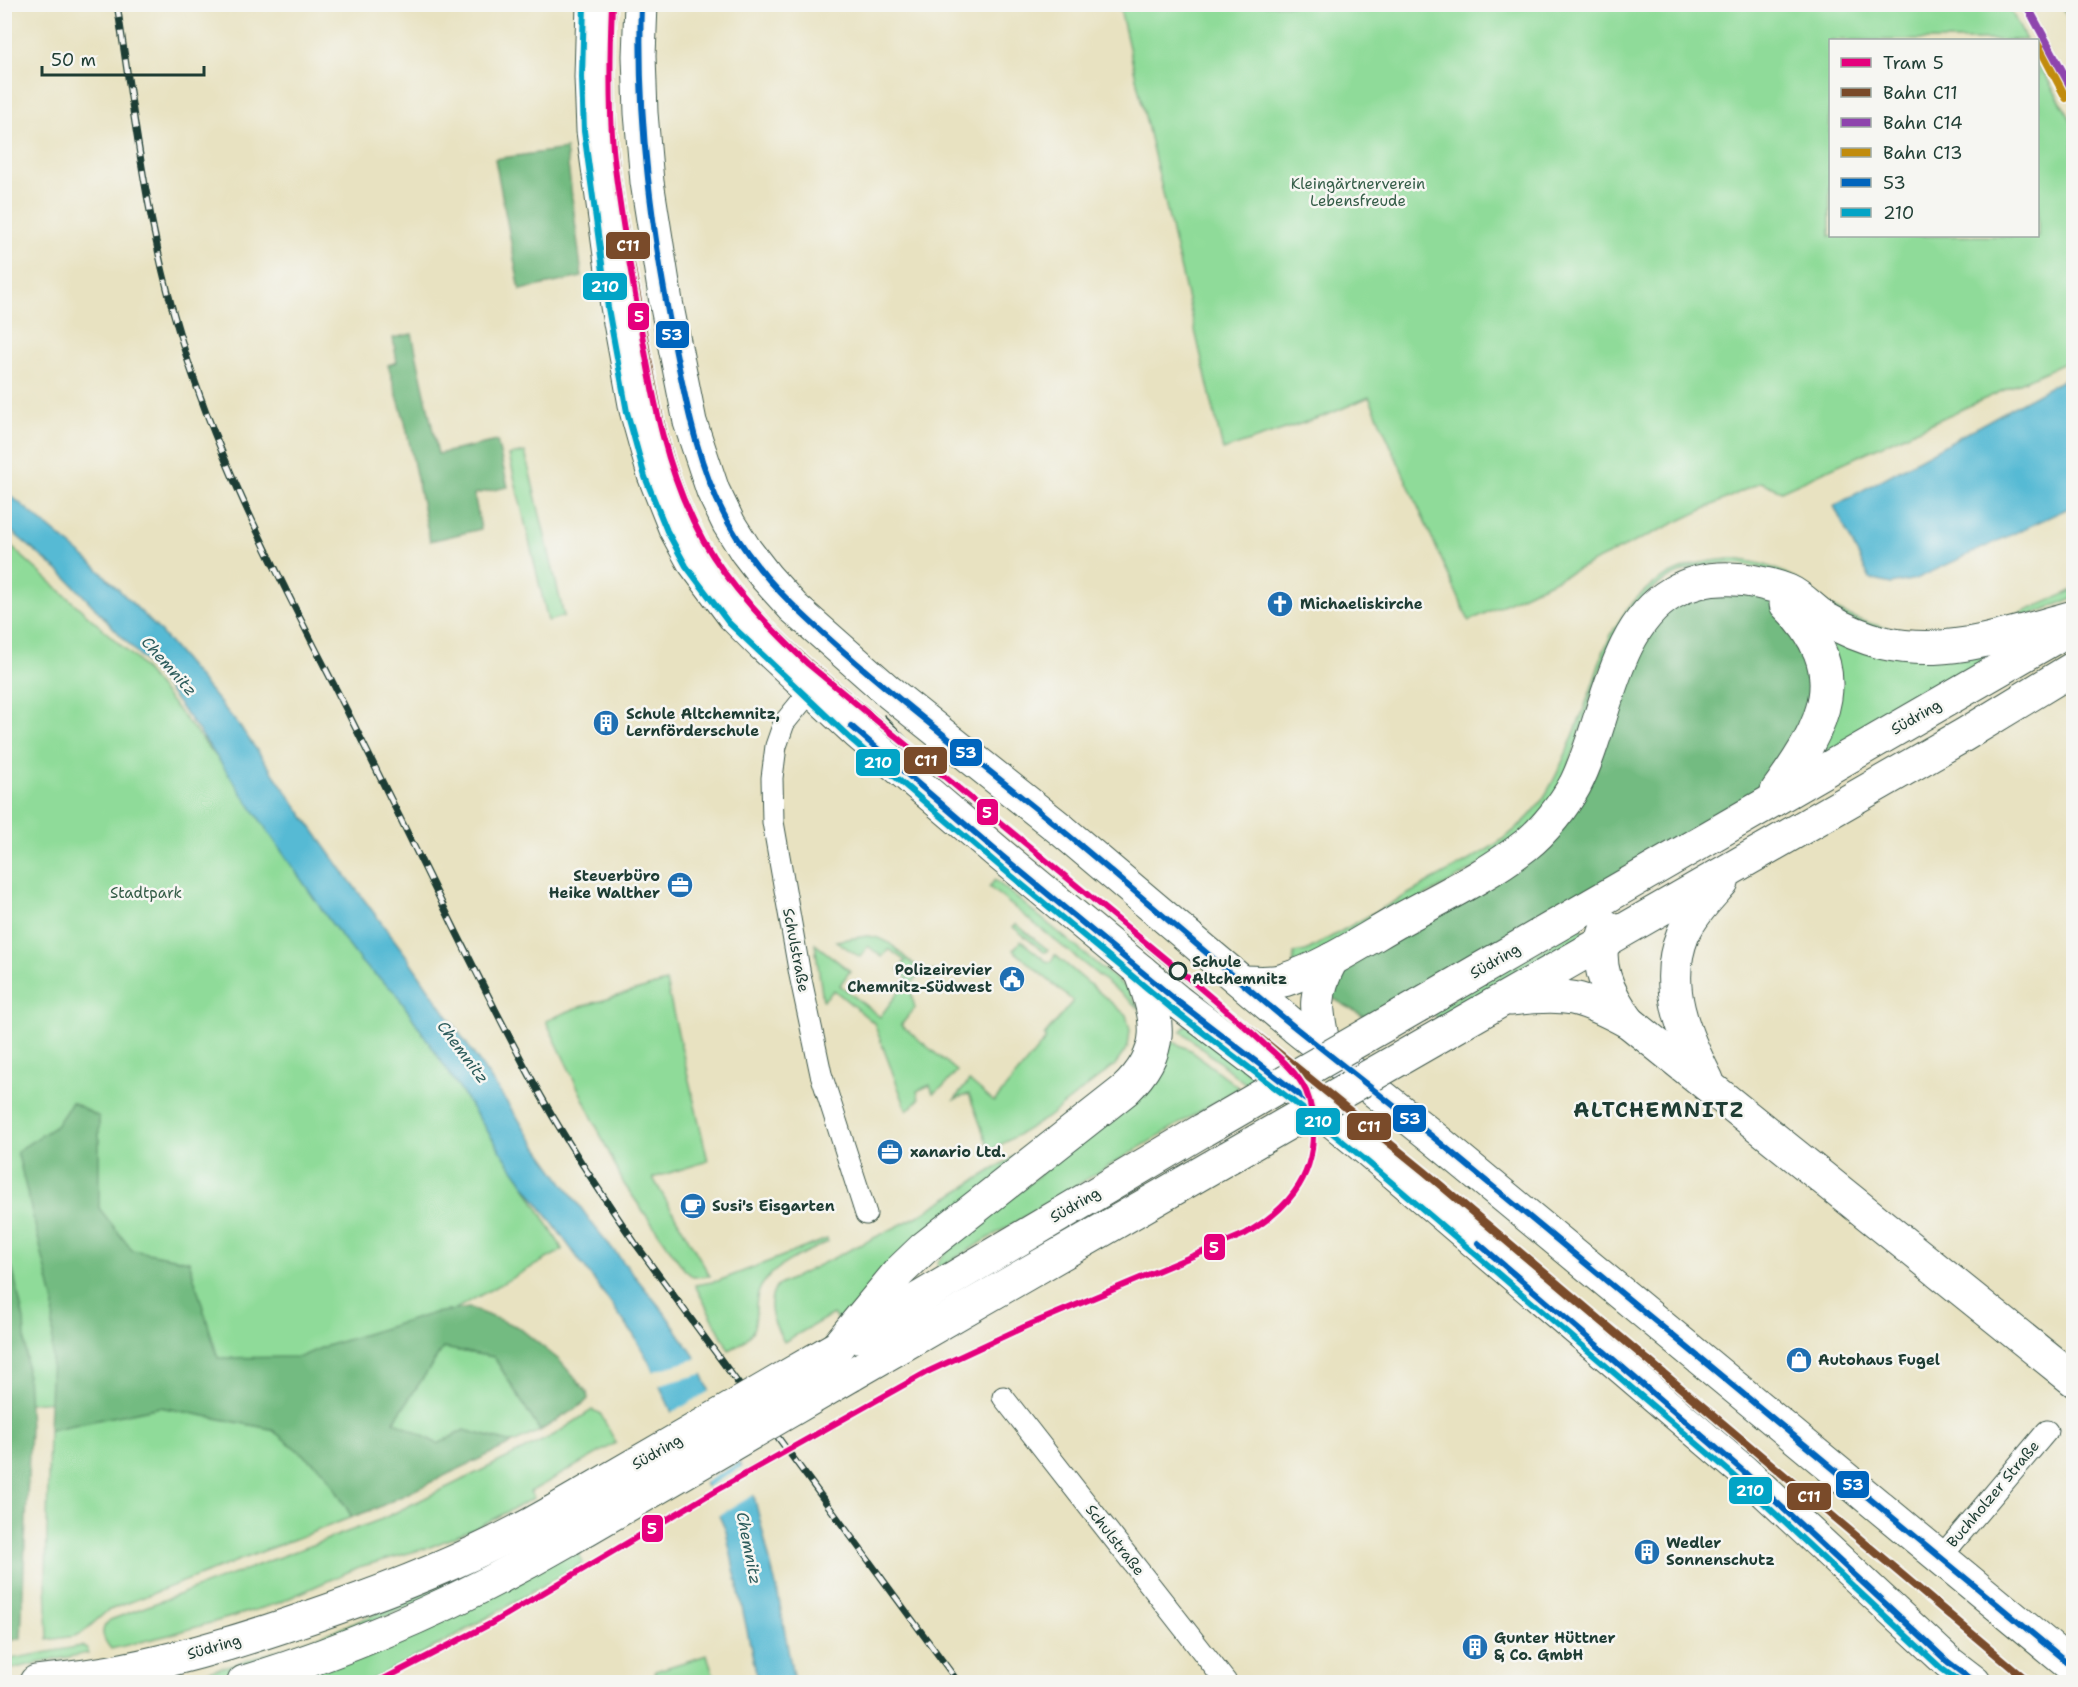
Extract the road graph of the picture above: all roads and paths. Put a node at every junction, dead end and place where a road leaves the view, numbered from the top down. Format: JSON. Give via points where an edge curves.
{"nodes":[{"id":1,"x":593,"y":4,"type":"edge"},
{"id":2,"x":641,"y":4,"type":"edge"},
{"id":3,"x":1761,"y":584,"type":"junction"},
{"id":4,"x":2073,"y":617,"type":"edge"},
{"id":5,"x":2073,"y":626,"type":"edge"},
{"id":6,"x":2073,"y":668,"type":"edge"},
{"id":7,"x":811,"y":690,"type":"junction"},
{"id":8,"x":1771,"y":800,"type":"junction"},
{"id":9,"x":1668,"y":861,"type":"junction"},
{"id":10,"x":1736,"y":866,"type":"junction"},
{"id":11,"x":1602,"y":943,"type":"junction"},
{"id":12,"x":1332,"y":958,"type":"junction"},
{"id":13,"x":1141,"y":972,"type":"junction"},
{"id":14,"x":1243,"y":982,"type":"junction"},
{"id":15,"x":1504,"y":1000,"type":"junction"},
{"id":16,"x":1629,"y":1022,"type":"junction"},
{"id":17,"x":1325,"y":1050,"type":"junction"},
{"id":18,"x":1710,"y":1087,"type":"junction"},
{"id":19,"x":866,"y":1214,"type":"dead end"},
{"id":20,"x":844,"y":1361,"type":"junction"},
{"id":21,"x":2073,"y":1380,"type":"edge"},
{"id":22,"x":1003,"y":1397,"type":"dead end"},
{"id":23,"x":2047,"y":1431,"type":"dead end"},
{"id":24,"x":561,"y":1525,"type":"junction"},
{"id":25,"x":1940,"y":1558,"type":"junction"},
{"id":26,"x":2068,"y":1669,"type":"edge"},
{"id":27,"x":36,"y":1683,"type":"edge"},
{"id":28,"x":244,"y":1683,"type":"edge"},
{"id":29,"x":1226,"y":1683,"type":"edge"},
{"id":30,"x":1974,"y":1683,"type":"edge"}],
"edges":[{"from":1,"to":7,"type":"main road","via":[[593,131],[600,191],[631,381],[654,475],[675,528],[711,586],[734,616]]},
{"from":2,"to":14,"type":"main road","via":[[641,113],[647,182],[666,302],[690,422],[712,490],[729,524],[766,577],[829,641]]},
{"from":3,"to":4,"type":"main road","via":[[1790,592],[1849,630],[1914,647],[1947,647],[1979,641]]},
{"from":3,"to":8,"type":"main road","via":[[1803,622],[1813,638],[1824,668],[1825,688],[1819,725]]},
{"from":3,"to":12,"type":"main road","via":[[1701,581],[1673,592],[1646,613],[1625,645],[1588,756],[1559,810],[1528,844],[1491,869]]},
{"from":5,"to":8,"type":"main road","name":"Südring"},
{"from":6,"to":10,"type":"main road","name":"Südring"},
{"from":7,"to":13,"type":"main road"},
{"from":7,"to":19,"type":"street","name":"Schulstraße","via":[[784,723],[776,746],[773,822],[821,1074]]},
{"from":8,"to":9,"type":"main road","name":"Südring"},
{"from":9,"to":11,"type":"main road","via":[[1612,917]]},
{"from":9,"to":20,"type":"main road","name":"Südring","bridge":true,"via":[[1203,1130]]},
{"from":10,"to":11,"type":"main road","name":"Südring"},
{"from":10,"to":18,"type":"main road","via":[[1688,925],[1674,974],[1683,1029]]},
{"from":11,"to":15,"type":"main road","name":"Südring"},
{"from":11,"to":16,"type":"main road","via":[[1604,978]]},
{"from":12,"to":14,"type":"main road","via":[[1279,981]]},
{"from":12,"to":17,"type":"main road","via":[[1322,977],[1316,1003]]},
{"from":13,"to":20,"type":"main road","via":[[1155,1024],[1154,1043],[1141,1075],[899,1272]]},
{"from":13,"to":30,"type":"main road","via":[[1309,1102],[1553,1307],[1743,1471]]},
{"from":14,"to":17,"type":"main road"},
{"from":15,"to":16,"type":"main road","via":[[1542,995],[1572,997]]},
{"from":15,"to":20,"type":"main road","name":"Südring","bridge":true,"via":[[1229,1157]]},
{"from":16,"to":18,"type":"main road"},
{"from":17,"to":25,"type":"main road"},
{"from":18,"to":21,"type":"main road"},
{"from":20,"to":24,"type":"main road","name":"Südring","bridge":true},
{"from":22,"to":29,"type":"street","name":"Schulstraße"},
{"from":23,"to":25,"type":"street","name":"Buchholzer Straße"},
{"from":24,"to":27,"type":"main road","name":"Südring","via":[[228,1644],[119,1671]]},
{"from":24,"to":28,"type":"main road","name":"Südring","via":[[488,1584],[428,1613]]},
{"from":25,"to":26,"type":"main road"}]}
